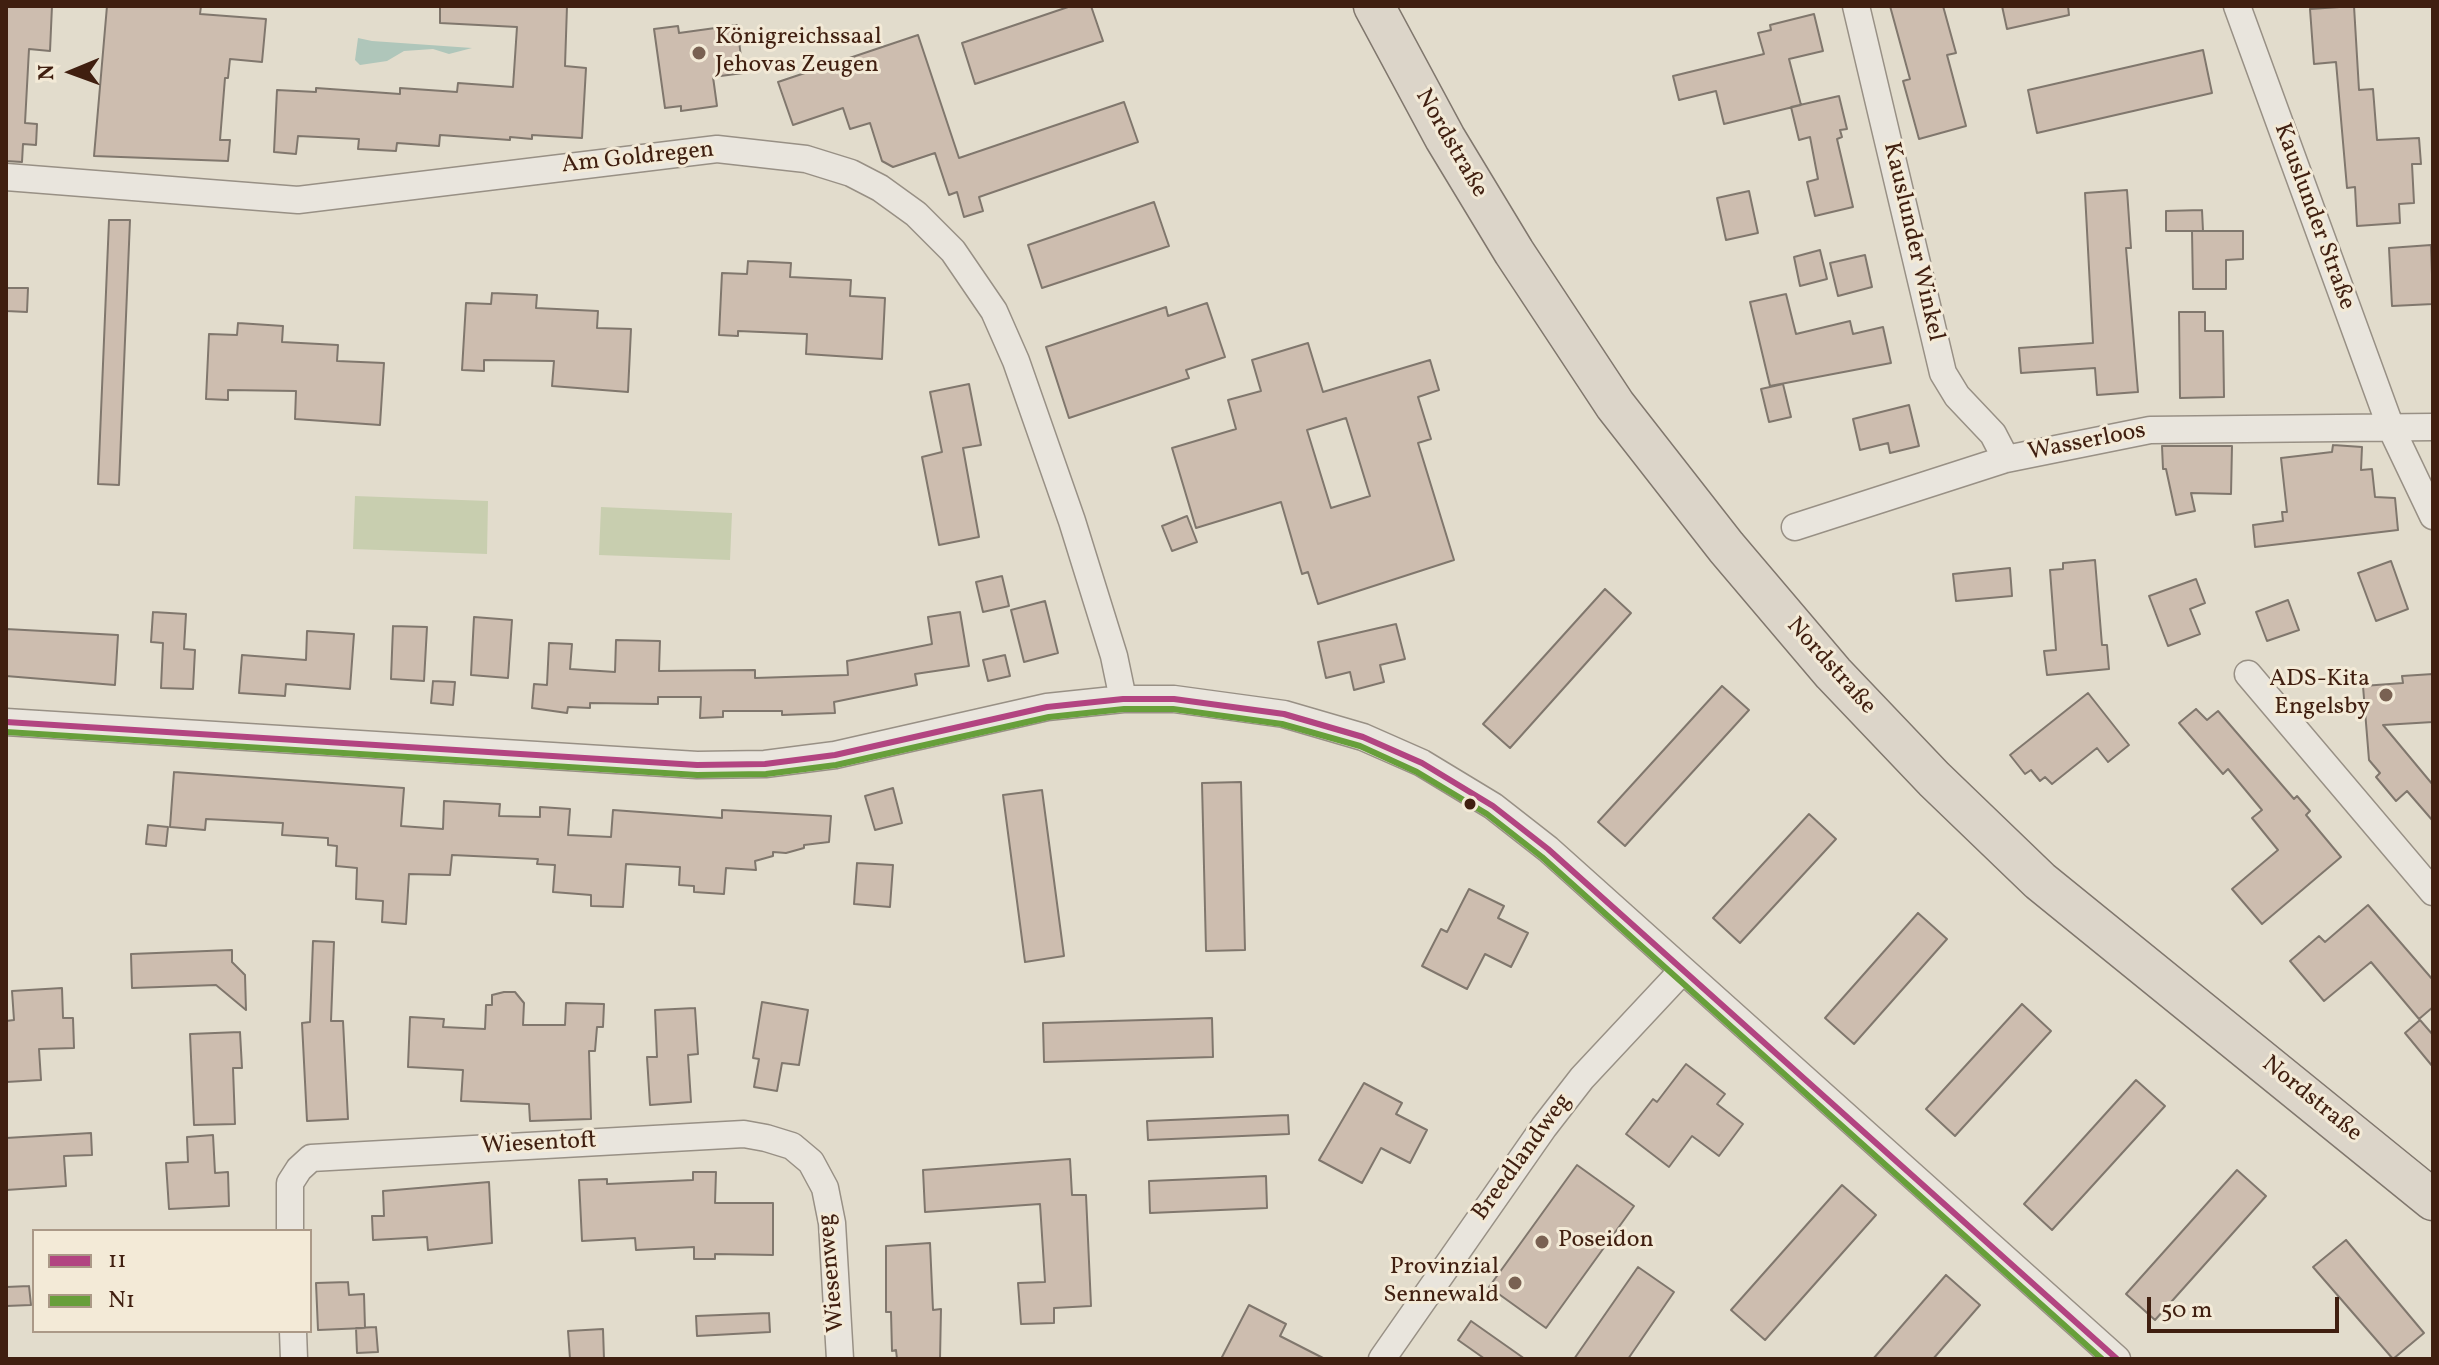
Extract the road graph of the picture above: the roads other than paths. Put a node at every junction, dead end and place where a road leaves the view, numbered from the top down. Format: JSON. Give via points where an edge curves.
{"nodes":[{"id":1,"x":1374,"y":6,"type":"edge"},
{"id":2,"x":1856,"y":6,"type":"edge"},
{"id":3,"x":2237,"y":6,"type":"edge"},
{"id":4,"x":6,"y":177,"type":"edge"},
{"id":5,"x":2433,"y":427,"type":"edge"},
{"id":6,"x":2391,"y":428,"type":"junction"},
{"id":7,"x":2006,"y":459,"type":"junction"},
{"id":8,"x":2433,"y":516,"type":"edge"},
{"id":9,"x":1795,"y":527,"type":"dead end"},
{"id":10,"x":2248,"y":674,"type":"dead end"},
{"id":11,"x":1123,"y":699,"type":"junction"},
{"id":12,"x":6,"y":722,"type":"edge"},
{"id":13,"x":2433,"y":892,"type":"edge"},
{"id":14,"x":1683,"y":970,"type":"junction"},
{"id":15,"x":825,"y":1188,"type":"joint"},
{"id":16,"x":2433,"y":1200,"type":"edge"},
{"id":17,"x":290,"y":1229,"type":"edge"},
{"id":18,"x":293,"y":1333,"type":"edge"},
{"id":19,"x":294,"y":1359,"type":"edge"},
{"id":20,"x":840,"y":1359,"type":"edge"},
{"id":21,"x":1382,"y":1359,"type":"edge"},
{"id":22,"x":2117,"y":1359,"type":"edge"}],
"edges":[{"from":1,"to":16,"type":"main road","name":"Nordstraße","via":[[1445,138],[1615,405],[1833,673],[2040,881]]},
{"from":2,"to":7,"type":"street","name":"Kauslunder Winkel","via":[[1943,373],[1993,434]]},
{"from":3,"to":6,"type":"street","name":"Kauslunder Straße"},
{"from":4,"to":11,"type":"street","name":"Am Goldregen","via":[[298,200],[717,149],[806,159],[851,173],[916,214],[953,251],[994,311],[1072,521]]},
{"from":5,"to":6,"type":"street","name":"Wasserloos"},
{"from":6,"to":7,"type":"street","name":"Wasserloos","via":[[2150,430]]},
{"from":6,"to":8,"type":"street","name":"Kauslunder Straße"},
{"from":7,"to":9,"type":"street","name":"Wasserloos"},
{"from":10,"to":13,"type":"street"},
{"from":11,"to":12,"type":"street","via":[[1047,707],[835,755],[765,764],[697,765]]},
{"from":11,"to":14,"type":"street","via":[[1174,699],[1284,714],[1363,737],[1422,763],[1493,806],[1548,849]]},
{"from":14,"to":21,"type":"street","name":"Breedlandweg","via":[[1582,1078],[1544,1127]]},
{"from":14,"to":22,"type":"street"},
{"from":15,"to":17,"type":"street","name":"Wiesentoft","via":[[811,1162],[792,1146],[744,1134],[339,1155],[311,1158],[299,1169],[290,1183]]},
{"from":15,"to":20,"type":"street","name":"Wiesenweg"},
{"from":18,"to":19,"type":"street"}]}
